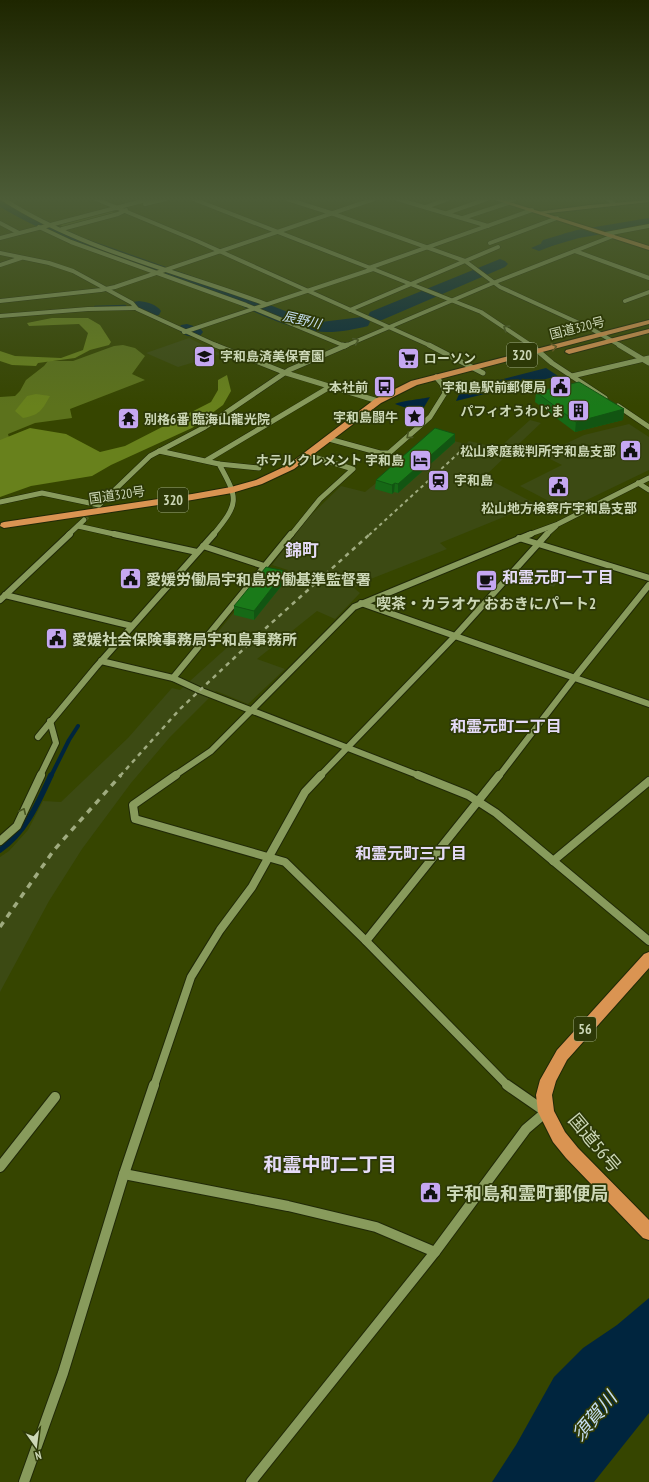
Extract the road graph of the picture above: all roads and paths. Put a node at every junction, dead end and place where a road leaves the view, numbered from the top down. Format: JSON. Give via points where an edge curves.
{"nodes":[{"id":1,"x":65,"y":268,"type":"edge"},
{"id":2,"x":145,"y":268,"type":"edge"},
{"id":3,"x":256,"y":268,"type":"edge"},
{"id":4,"x":449,"y":268,"type":"edge"},
{"id":5,"x":476,"y":268,"type":"edge"},
{"id":6,"x":531,"y":268,"type":"edge"},
{"id":7,"x":622,"y":268,"type":"edge"},
{"id":8,"x":166,"y":269,"type":"joint"},
{"id":9,"x":371,"y":269,"type":"joint"},
{"id":10,"x":156,"y":272,"type":"junction"},
{"id":11,"x":649,"y":278,"type":"edge"},
{"id":12,"x":493,"y":283,"type":"junction"},
{"id":13,"x":412,"y":284,"type":"junction"},
{"id":14,"x":108,"y":289,"type":"junction"},
{"id":15,"x":308,"y":291,"type":"junction"},
{"id":16,"x":649,"y":292,"type":"edge"},
{"id":17,"x":453,"y":300,"type":"junction"},
{"id":18,"x":0,"y":301,"type":"edge"},
{"id":19,"x":626,"y":301,"type":"dead end"},
{"id":20,"x":265,"y":305,"type":"junction"},
{"id":21,"x":135,"y":308,"type":"junction"},
{"id":22,"x":255,"y":308,"type":"junction"},
{"id":23,"x":350,"y":310,"type":"junction"},
{"id":24,"x":0,"y":316,"type":"edge"},
{"id":25,"x":649,"y":322,"type":"edge"},
{"id":26,"x":389,"y":327,"type":"junction"},
{"id":27,"x":649,"y":331,"type":"edge"},
{"id":28,"x":186,"y":332,"type":"junction"},
{"id":29,"x":602,"y":335,"type":"junction"},
{"id":30,"x":612,"y":341,"type":"junction"},
{"id":31,"x":344,"y":346,"type":"junction"},
{"id":32,"x":538,"y":351,"type":"junction"},
{"id":33,"x":546,"y":357,"type":"junction"},
{"id":34,"x":649,"y":358,"type":"edge"},
{"id":35,"x":642,"y":359,"type":"junction"},
{"id":36,"x":649,"y":363,"type":"edge"},
{"id":37,"x":473,"y":367,"type":"junction"},
{"id":38,"x":287,"y":372,"type":"junction"},
{"id":39,"x":483,"y":373,"type":"junction"},
{"id":40,"x":572,"y":376,"type":"junction"},
{"id":41,"x":436,"y":377,"type":"junction"},
{"id":42,"x":442,"y":384,"type":"junction"},
{"id":43,"x":328,"y":388,"type":"junction"},
{"id":44,"x":396,"y":391,"type":"junction"},
{"id":45,"x":378,"y":401,"type":"junction"},
{"id":46,"x":649,"y":427,"type":"edge"},
{"id":47,"x":329,"y":439,"type":"junction"},
{"id":48,"x":159,"y":451,"type":"junction"},
{"id":49,"x":307,"y":455,"type":"junction"},
{"id":50,"x":207,"y":460,"type":"junction"},
{"id":51,"x":219,"y":464,"type":"junction"},
{"id":52,"x":259,"y":468,"type":"dead end"},
{"id":53,"x":649,"y":478,"type":"edge"},
{"id":54,"x":638,"y":483,"type":"junction"},
{"id":55,"x":232,"y":490,"type":"junction"},
{"id":56,"x":649,"y":490,"type":"edge"},
{"id":57,"x":0,"y":502,"type":"edge"},
{"id":58,"x":84,"y":520,"type":"tunnel mouth"},
{"id":59,"x":558,"y":524,"type":"junction"},
{"id":60,"x":4,"y":525,"type":"dead end"},
{"id":61,"x":78,"y":526,"type":"junction"},
{"id":62,"x":518,"y":538,"type":"junction"},
{"id":63,"x":539,"y":544,"type":"junction"},
{"id":64,"x":203,"y":546,"type":"junction"},
{"id":65,"x":197,"y":552,"type":"junction"},
{"id":66,"x":264,"y":566,"type":"junction"},
{"id":67,"x":649,"y":578,"type":"edge"},
{"id":68,"x":649,"y":585,"type":"edge"},
{"id":69,"x":5,"y":595,"type":"junction"},
{"id":70,"x":0,"y":600,"type":"edge"},
{"id":71,"x":362,"y":603,"type":"junction"},
{"id":72,"x":132,"y":626,"type":"junction"},
{"id":73,"x":456,"y":635,"type":"junction"},
{"id":74,"x":101,"y":661,"type":"junction"},
{"id":75,"x":575,"y":677,"type":"junction"},
{"id":76,"x":173,"y":678,"type":"junction"},
{"id":77,"x":649,"y":704,"type":"edge"},
{"id":78,"x":250,"y":710,"type":"junction"},
{"id":79,"x":50,"y":721,"type":"junction"},
{"id":80,"x":38,"y":737,"type":"dead end"},
{"id":81,"x":347,"y":748,"type":"junction"},
{"id":82,"x":649,"y":781,"type":"edge"},
{"id":83,"x":479,"y":802,"type":"junction"},
{"id":84,"x":0,"y":841,"type":"edge"},
{"id":85,"x":268,"y":856,"type":"junction"},
{"id":86,"x":553,"y":861,"type":"junction"},
{"id":87,"x":366,"y":941,"type":"junction"},
{"id":88,"x":649,"y":941,"type":"edge"},
{"id":89,"x":648,"y":961,"type":"edge"},
{"id":90,"x":55,"y":1097,"type":"dead end"},
{"id":91,"x":546,"y":1112,"type":"junction"},
{"id":92,"x":0,"y":1167,"type":"edge"},
{"id":93,"x":124,"y":1174,"type":"junction"},
{"id":94,"x":649,"y":1232,"type":"edge"},
{"id":95,"x":435,"y":1252,"type":"junction"},
{"id":96,"x":24,"y":1482,"type":"edge"},
{"id":97,"x":251,"y":1482,"type":"edge"}],
"edges":[{"from":1,"to":14,"type":"street"},
{"from":2,"to":10,"type":"street"},
{"from":3,"to":15,"type":"street"},
{"from":4,"to":13,"type":"street"},
{"from":5,"to":12,"type":"street"},
{"from":6,"to":12,"type":"street"},
{"from":7,"to":11,"type":"street"},
{"from":8,"to":10,"type":"street"},
{"from":8,"to":20,"type":"street","via":[[230,290]]},
{"from":9,"to":13,"type":"street"},
{"from":9,"to":15,"type":"street"},
{"from":10,"to":14,"type":"street"},
{"from":10,"to":22,"type":"street"},
{"from":12,"to":17,"type":"street"},
{"from":12,"to":29,"type":"street"},
{"from":13,"to":17,"type":"street"},
{"from":13,"to":23,"type":"street"},
{"from":14,"to":18,"type":"street"},
{"from":14,"to":21,"type":"street","via":[[132,303]]},
{"from":15,"to":20,"type":"street"},
{"from":15,"to":23,"type":"street"},
{"from":16,"to":19,"type":"street"},
{"from":17,"to":26,"type":"street"},
{"from":32,"to":17,"type":"street","one_way":true,"via":[[532,344],[487,316]]},
{"from":20,"to":22,"type":"street"},
{"from":21,"to":24,"type":"street"},
{"from":21,"to":28,"type":"street"},
{"from":22,"to":28,"type":"street"},
{"from":22,"to":31,"type":"street"},
{"from":23,"to":26,"type":"street"},
{"from":25,"to":29,"type":"highway","name":"国道320号","number":"320"},
{"from":31,"to":26,"type":"street","one_way":true},
{"from":26,"to":37,"type":"street"},
{"from":27,"to":30,"type":"highway","name":"国道320号","number":"320"},
{"from":28,"to":38,"type":"street"},
{"from":29,"to":30,"type":"street"},
{"from":32,"to":29,"type":"highway","name":"国道320号","number":"320","one_way":true},
{"from":30,"to":33,"type":"highway","name":"国道320号","number":"320"},
{"from":30,"to":35,"type":"street"},
{"from":31,"to":38,"type":"street"},
{"from":32,"to":33,"type":"street"},
{"from":32,"to":37,"type":"highway","name":"国道320号","number":"320"},
{"from":33,"to":39,"type":"highway","name":"国道320号","number":"320"},
{"from":33,"to":40,"type":"street"},
{"from":34,"to":35,"type":"street"},
{"from":35,"to":36,"type":"street"},
{"from":35,"to":40,"type":"street"},
{"from":37,"to":39,"type":"street"},
{"from":37,"to":41,"type":"highway","name":"国道320号","number":"320"},
{"from":38,"to":43,"type":"street"},
{"from":38,"to":48,"type":"street","via":[[205,427]]},
{"from":39,"to":42,"type":"highway","name":"国道320号","number":"320"},
{"from":40,"to":46,"type":"street"},
{"from":41,"to":42,"type":"street"},
{"from":41,"to":44,"type":"highway","name":"国道320号","number":"320"},
{"from":42,"to":44,"type":"highway","name":"国道320号","number":"320"},
{"from":42,"to":47,"type":"street","one_way":true,"via":[[445,393],[430,417],[389,453],[380,453]]},
{"from":43,"to":45,"type":"street"},
{"from":43,"to":50,"type":"street"},
{"from":44,"to":45,"type":"highway","name":"国道320号","number":"320"},
{"from":45,"to":47,"type":"highway","name":"国道320号","number":"320"},
{"from":47,"to":49,"type":"highway","name":"国道320号","number":"320"},
{"from":48,"to":50,"type":"street"},
{"from":48,"to":57,"type":"street","via":[[150,456],[99,505],[42,493]]},
{"from":49,"to":55,"type":"highway","name":"国道320号","number":"320","via":[[283,472]]},
{"from":49,"to":66,"type":"street","via":[[352,469],[320,499]]},
{"from":50,"to":51,"type":"street"},
{"from":51,"to":52,"type":"street"},
{"from":51,"to":55,"type":"street"},
{"from":53,"to":54,"type":"street"},
{"from":54,"to":56,"type":"street"},
{"from":54,"to":59,"type":"street"},
{"from":55,"to":60,"type":"highway","name":"国道320号","number":"320"},
{"from":55,"to":64,"type":"street","via":[[232,510]]},
{"from":58,"to":61,"type":"street"},
{"from":59,"to":62,"type":"street"},
{"from":59,"to":63,"type":"street"},
{"from":61,"to":65,"type":"street"},
{"from":61,"to":69,"type":"street"},
{"from":62,"to":63,"type":"street"},
{"from":62,"to":71,"type":"street"},
{"from":63,"to":67,"type":"street"},
{"from":63,"to":73,"type":"street"},
{"from":64,"to":65,"type":"street"},
{"from":64,"to":66,"type":"street"},
{"from":65,"to":72,"type":"street"},
{"from":66,"to":76,"type":"street"},
{"from":68,"to":75,"type":"street"},
{"from":69,"to":70,"type":"street"},
{"from":69,"to":72,"type":"street"},
{"from":71,"to":73,"type":"street"},
{"from":71,"to":78,"type":"street","via":[[354,607]]},
{"from":72,"to":74,"type":"street"},
{"from":73,"to":75,"type":"street"},
{"from":73,"to":81,"type":"street"},
{"from":74,"to":76,"type":"street"},
{"from":74,"to":79,"type":"street"},
{"from":75,"to":77,"type":"street"},
{"from":75,"to":83,"type":"street"},
{"from":76,"to":78,"type":"street"},
{"from":78,"to":81,"type":"street"},
{"from":78,"to":85,"type":"street","via":[[211,751],[133,805],[135,819]]},
{"from":79,"to":80,"type":"street"},
{"from":84,"to":79,"type":"street","one_way":true,"via":[[17,826],[56,743]]},
{"from":81,"to":83,"type":"street","via":[[468,795]]},
{"from":81,"to":85,"type":"street","via":[[305,792]]},
{"from":82,"to":86,"type":"street"},
{"from":83,"to":86,"type":"street"},
{"from":83,"to":87,"type":"street"},
{"from":85,"to":87,"type":"street","via":[[285,862]]},
{"from":85,"to":93,"type":"street","via":[[252,887],[220,930],[191,977]]},
{"from":86,"to":88,"type":"street"},
{"from":87,"to":91,"type":"street","via":[[502,1081]]},
{"from":89,"to":91,"type":"highway","name":"国道56号","number":"56","via":[[562,1055],[548,1080],[544,1095]]},
{"from":90,"to":92,"type":"street"},
{"from":91,"to":94,"type":"highway","name":"国道56号","number":"56","via":[[559,1137],[572,1153]]},
{"from":91,"to":95,"type":"street","via":[[526,1129]]},
{"from":93,"to":95,"type":"street","via":[[288,1206],[376,1227]]},
{"from":93,"to":96,"type":"street","via":[[63,1373]]},
{"from":95,"to":97,"type":"street"}]}
